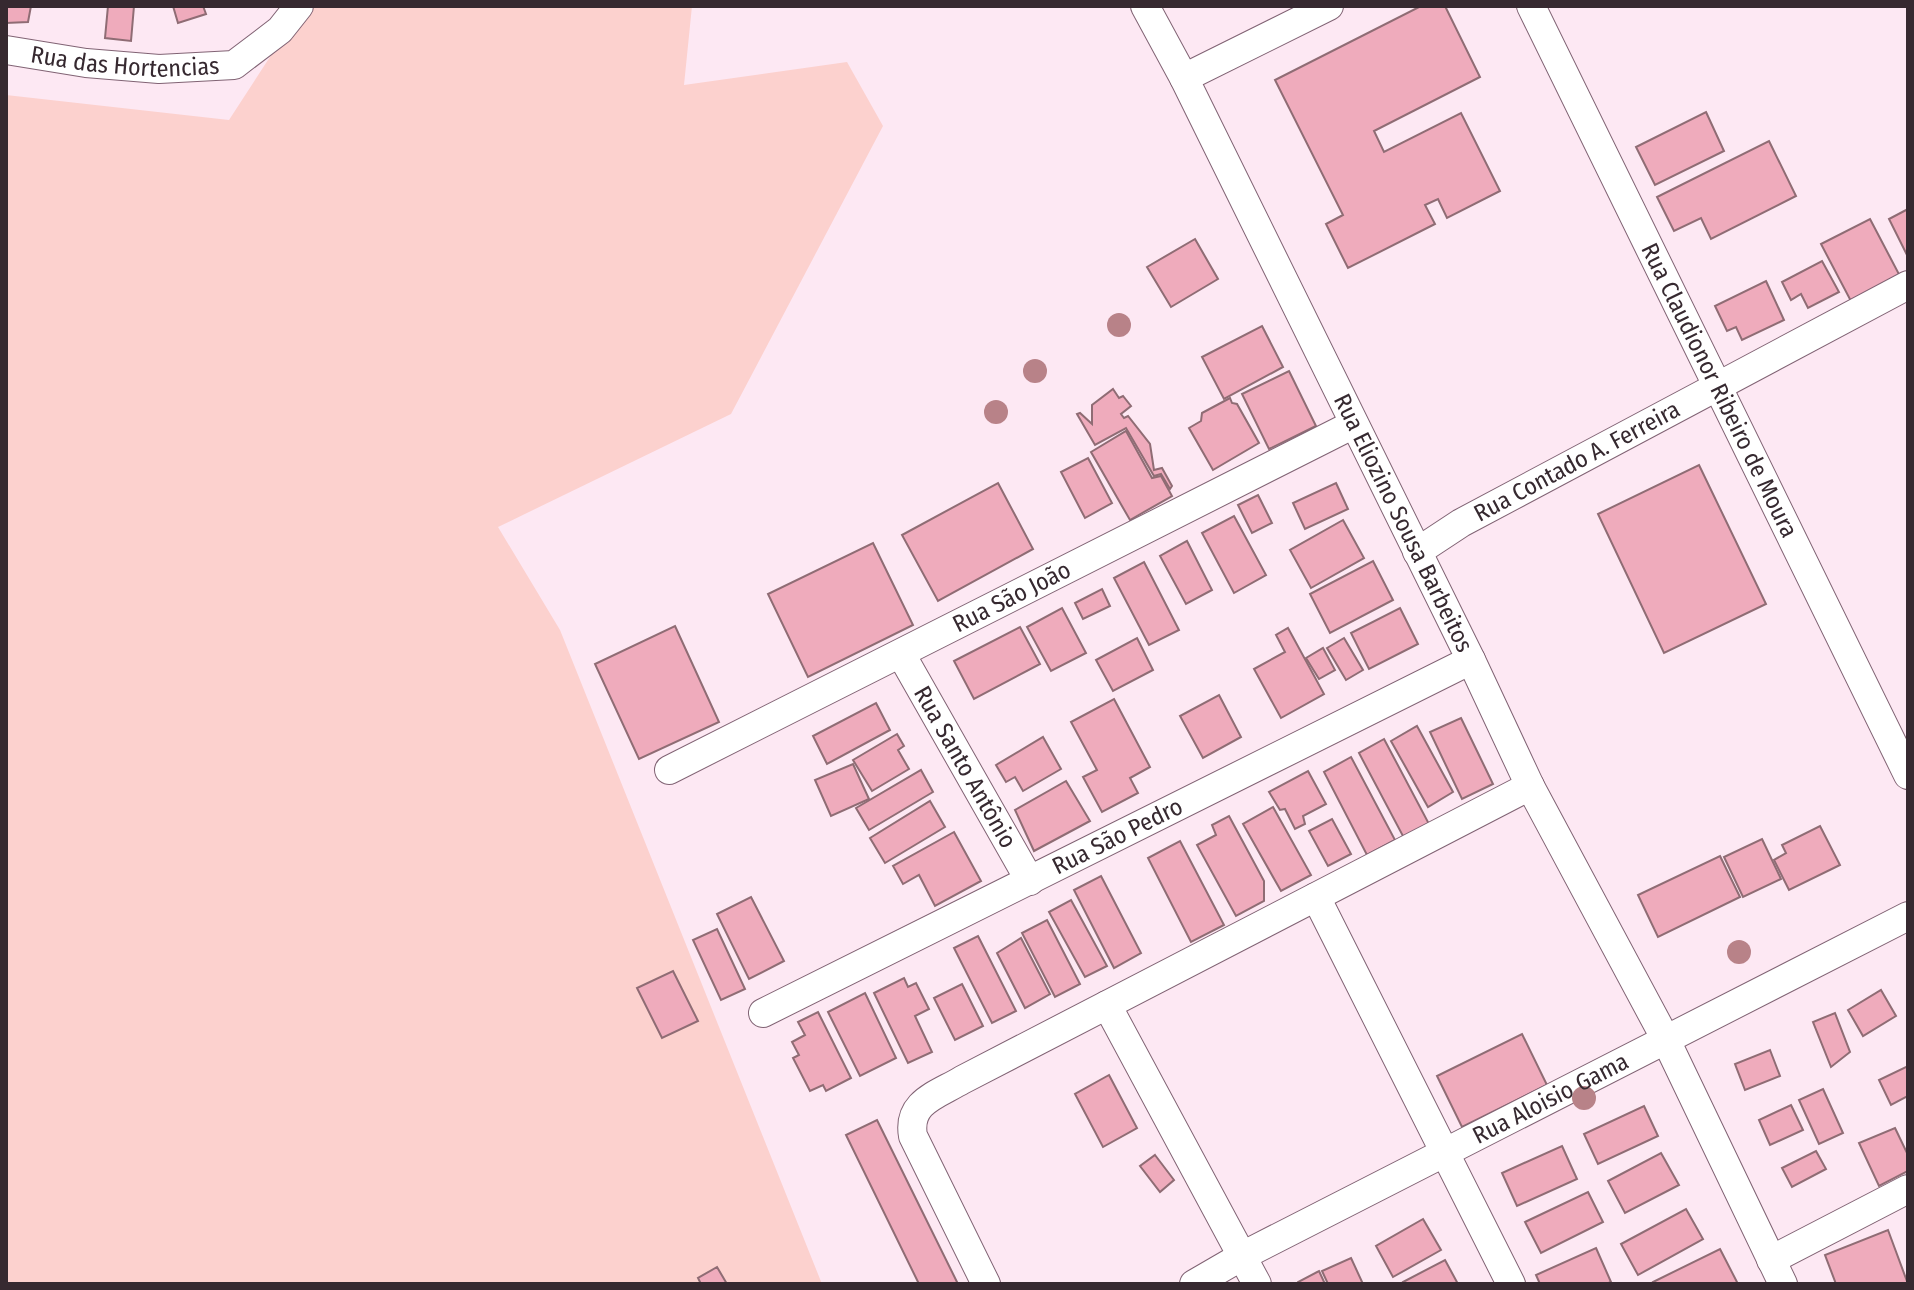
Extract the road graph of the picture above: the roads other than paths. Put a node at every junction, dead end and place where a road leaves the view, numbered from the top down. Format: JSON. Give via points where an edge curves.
{"nodes":[{"id":1,"x":299,"y":6,"type":"edge"},
{"id":2,"x":1145,"y":6,"type":"edge"},
{"id":3,"x":1329,"y":6,"type":"edge"},
{"id":4,"x":1531,"y":6,"type":"edge"},
{"id":5,"x":6,"y":50,"type":"edge"},
{"id":6,"x":1184,"y":78,"type":"junction"},
{"id":7,"x":1908,"y":285,"type":"edge"},
{"id":8,"x":1717,"y":386,"type":"junction"},
{"id":9,"x":1354,"y":424,"type":"junction"},
{"id":10,"x":1417,"y":552,"type":"junction"},
{"id":11,"x":901,"y":654,"type":"junction"},
{"id":12,"x":1471,"y":660,"type":"junction"},
{"id":13,"x":669,"y":770,"type":"dead end"},
{"id":14,"x":1908,"y":775,"type":"edge"},
{"id":15,"x":1530,"y":786,"type":"junction"},
{"id":16,"x":1030,"y":881,"type":"junction"},
{"id":17,"x":1316,"y":897,"type":"junction"},
{"id":18,"x":1908,"y":916,"type":"edge"},
{"id":19,"x":1107,"y":1005,"type":"junction"},
{"id":20,"x":763,"y":1013,"type":"dead end"},
{"id":21,"x":1665,"y":1038,"type":"junction"},
{"id":22,"x":1444,"y":1152,"type":"junction"},
{"id":23,"x":1908,"y":1189,"type":"edge"},
{"id":24,"x":1244,"y":1255,"type":"junction"},
{"id":25,"x":1777,"y":1272,"type":"edge"},
{"id":26,"x":986,"y":1284,"type":"edge"},
{"id":27,"x":1194,"y":1284,"type":"edge"},
{"id":28,"x":1257,"y":1284,"type":"edge"},
{"id":29,"x":1511,"y":1284,"type":"edge"}],
"edges":[{"from":1,"to":5,"type":"street","name":"Rua das Hortencias","via":[[280,30],[234,65],[159,69]]},
{"from":2,"to":6,"type":"street","name":"Rua Eliozino Sousa Barbeitos"},
{"from":3,"to":6,"type":"street"},
{"from":4,"to":8,"type":"street","name":"Rua Claudionor Ribeiro de Moura"},
{"from":6,"to":9,"type":"street","name":"Rua Eliozino Sousa Barbeitos"},
{"from":7,"to":8,"type":"street","name":"Rua Contado A. Ferreira"},
{"from":8,"to":10,"type":"street","name":"Rua Contado A. Ferreira","via":[[1461,523]]},
{"from":8,"to":14,"type":"street","name":"Rua Claudionor Ribeiro de Moura"},
{"from":9,"to":10,"type":"street","name":"Rua Eliozino Sousa Barbeitos"},
{"from":9,"to":11,"type":"street","name":"Rua São João"},
{"from":10,"to":12,"type":"street","name":"Rua Eliozino Sousa Barbeitos"},
{"from":11,"to":13,"type":"street","name":"Rua São João"},
{"from":11,"to":16,"type":"street","name":"Rua Santo Antônio"},
{"from":12,"to":15,"type":"street","name":"Rua Eliozino Sousa Barbeitos"},
{"from":12,"to":16,"type":"street","name":"Rua São Pedro"},
{"from":15,"to":17,"type":"street"},
{"from":15,"to":21,"type":"street","name":"Rua Eliozino Sousa Barbeitos"},
{"from":16,"to":20,"type":"street","name":"Rua São Pedro"},
{"from":17,"to":19,"type":"street"},
{"from":17,"to":22,"type":"street"},
{"from":18,"to":21,"type":"street","name":"Rua Aloisio Gama"},
{"from":19,"to":24,"type":"street"},
{"from":19,"to":26,"type":"street","via":[[916,1109],[913,1136]]},
{"from":21,"to":22,"type":"street","name":"Rua Aloisio Gama"},
{"from":21,"to":25,"type":"street","name":"Rua Eliozino Sousa Barbeitos"},
{"from":22,"to":24,"type":"street","name":"Rua Aloisio Gama"},
{"from":22,"to":29,"type":"street"},
{"from":23,"to":25,"type":"street"},
{"from":24,"to":27,"type":"street","name":"Rua Aloisio Gama"},
{"from":24,"to":28,"type":"street"}]}
